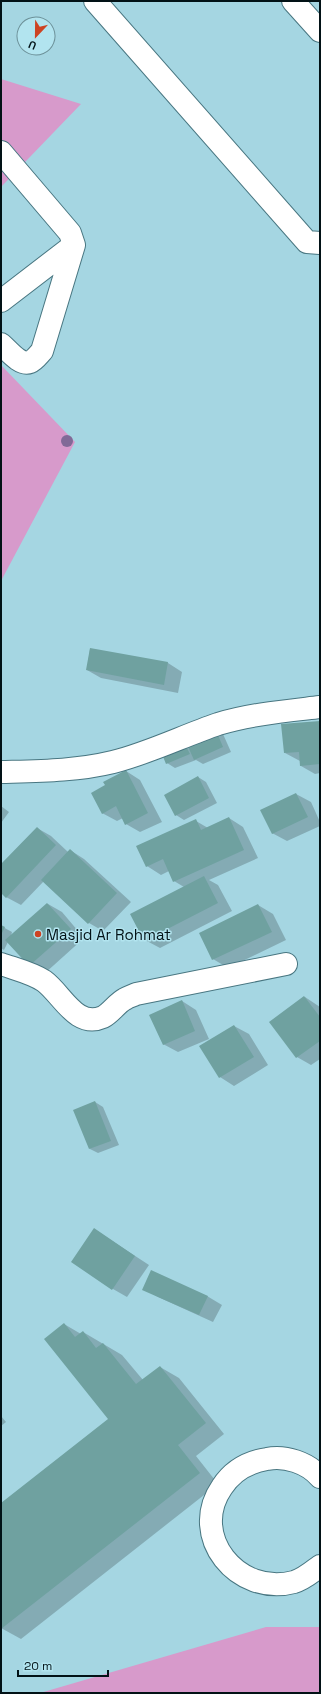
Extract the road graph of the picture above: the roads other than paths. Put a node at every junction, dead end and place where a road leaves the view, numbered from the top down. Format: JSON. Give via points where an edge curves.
{"nodes":[{"id":1,"x":95,"y":1,"type":"edge"},
{"id":2,"x":293,"y":1,"type":"edge"},
{"id":3,"x":320,"y":31,"type":"edge"},
{"id":4,"x":1,"y":152,"type":"edge"},
{"id":5,"x":320,"y":243,"type":"edge"},
{"id":6,"x":74,"y":245,"type":"junction"},
{"id":7,"x":1,"y":301,"type":"edge"},
{"id":8,"x":1,"y":344,"type":"edge"},
{"id":9,"x":320,"y":707,"type":"edge"},
{"id":10,"x":1,"y":772,"type":"edge"},
{"id":11,"x":1,"y":964,"type":"edge"},
{"id":12,"x":286,"y":964,"type":"dead end"},
{"id":13,"x":320,"y":1477,"type":"edge"},
{"id":14,"x":320,"y":1566,"type":"edge"}],
"edges":[{"from":1,"to":5,"type":"street","via":[[307,242]]},
{"from":2,"to":3,"type":"street"},
{"from":4,"to":6,"type":"street","via":[[70,233]]},
{"from":6,"to":7,"type":"street"},
{"from":6,"to":8,"type":"street","via":[[42,351],[31,362],[26,363]]},
{"from":9,"to":10,"type":"street","via":[[241,718],[140,754],[84,768]]},
{"from":11,"to":12,"type":"street","via":[[42,980],[53,988],[74,1013],[80,1017],[95,1019],[104,1016],[125,998],[136,994]]},
{"from":13,"to":14,"type":"street","via":[[304,1464],[288,1459],[271,1458],[255,1461],[240,1468],[227,1479],[218,1492],[212,1508],[211,1524],[214,1541],[222,1556],[246,1578],[262,1583],[295,1582],[310,1575]]}]}
